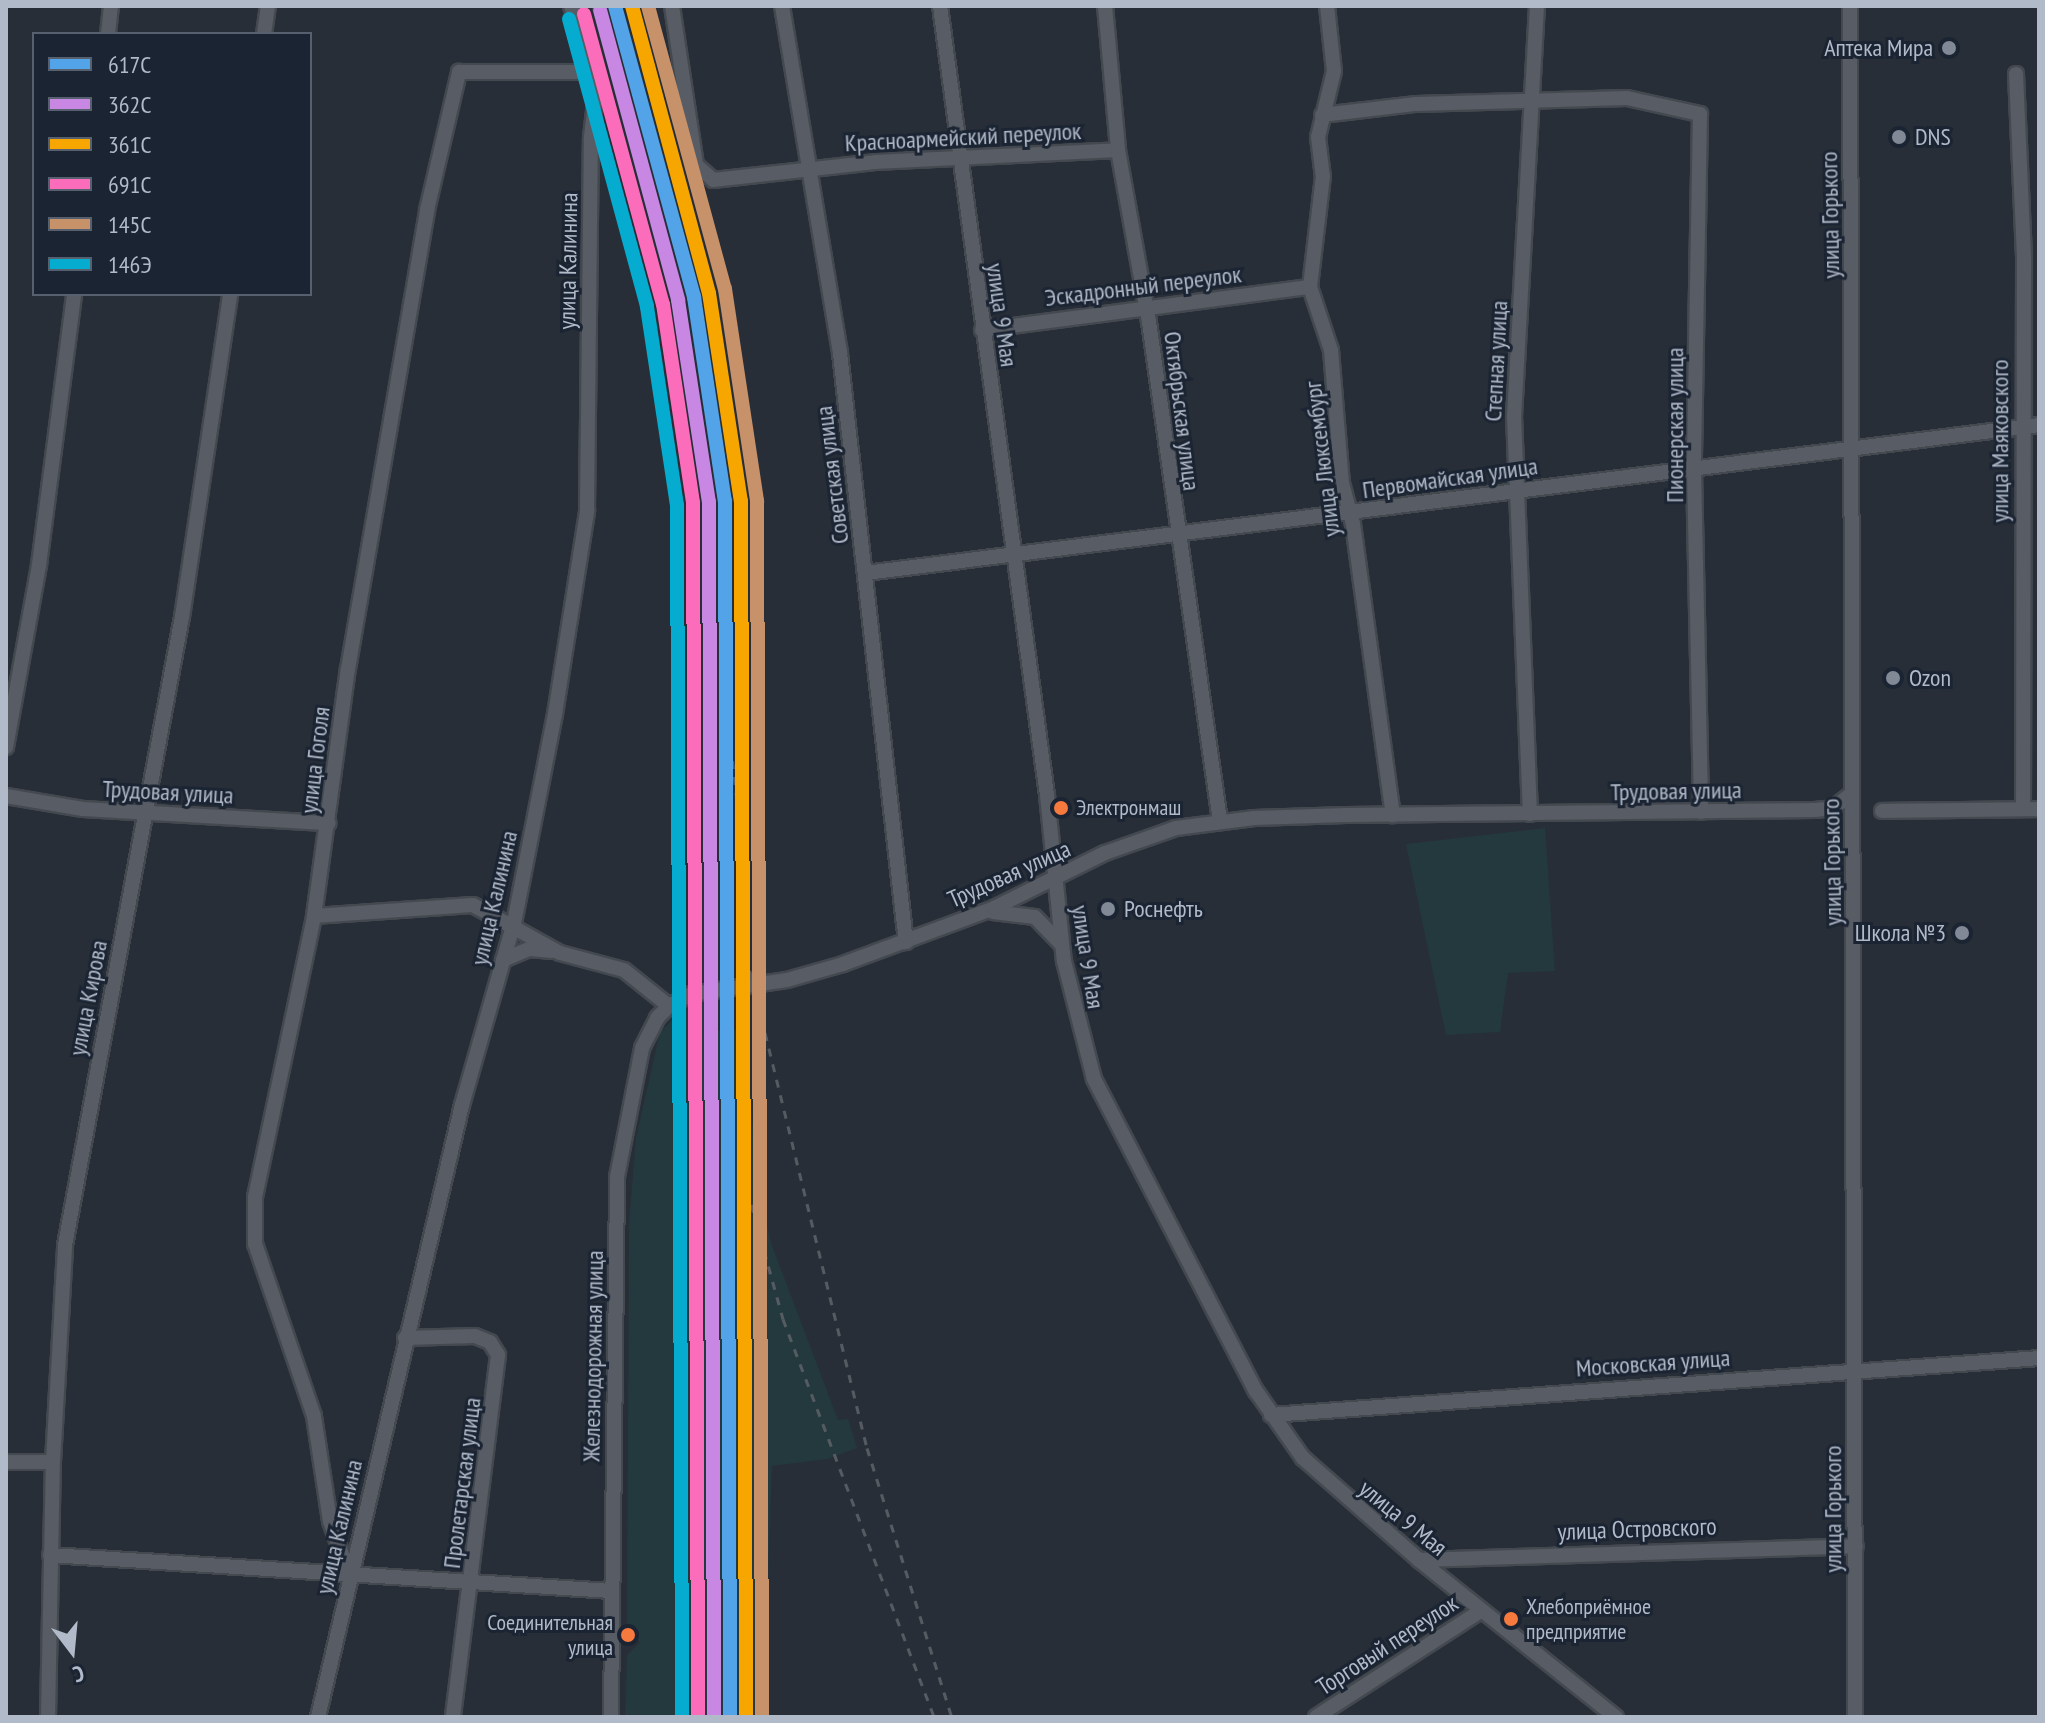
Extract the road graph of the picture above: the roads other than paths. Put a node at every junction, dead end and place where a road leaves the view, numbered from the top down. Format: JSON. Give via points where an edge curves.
{"nodes":[{"id":1,"x":111,"y":6,"type":"edge"},
{"id":2,"x":268,"y":6,"type":"edge"},
{"id":3,"x":571,"y":6,"type":"edge"},
{"id":4,"x":672,"y":6,"type":"edge"},
{"id":5,"x":782,"y":6,"type":"edge"},
{"id":6,"x":940,"y":6,"type":"edge"},
{"id":7,"x":1105,"y":6,"type":"edge"},
{"id":8,"x":1327,"y":6,"type":"edge"},
{"id":9,"x":1537,"y":6,"type":"edge"},
{"id":10,"x":1850,"y":6,"type":"edge"},
{"id":11,"x":108,"y":32,"type":"edge"},
{"id":12,"x":264,"y":32,"type":"edge"},
{"id":13,"x":594,"y":72,"type":"junction"},
{"id":14,"x":2016,"y":74,"type":"dead end"},
{"id":15,"x":1531,"y":102,"type":"junction"},
{"id":16,"x":1322,"y":115,"type":"junction"},
{"id":17,"x":1118,"y":150,"type":"junction"},
{"id":18,"x":958,"y":160,"type":"junction"},
{"id":19,"x":811,"y":169,"type":"junction"},
{"id":20,"x":1310,"y":287,"type":"junction"},
{"id":21,"x":74,"y":296,"type":"edge"},
{"id":22,"x":230,"y":296,"type":"edge"},
{"id":23,"x":1144,"y":307,"type":"junction"},
{"id":24,"x":982,"y":330,"type":"junction"},
{"id":25,"x":2039,"y":425,"type":"edge"},
{"id":26,"x":2023,"y":427,"type":"junction"},
{"id":27,"x":1855,"y":449,"type":"junction"},
{"id":28,"x":1694,"y":470,"type":"junction"},
{"id":29,"x":1517,"y":491,"type":"junction"},
{"id":30,"x":1349,"y":514,"type":"junction"},
{"id":31,"x":1175,"y":534,"type":"junction"},
{"id":32,"x":1014,"y":555,"type":"junction"},
{"id":33,"x":866,"y":573,"type":"junction"},
{"id":34,"x":11,"y":683,"type":"edge"},
{"id":35,"x":6,"y":747,"type":"edge"},
{"id":36,"x":6,"y":796,"type":"edge"},
{"id":37,"x":1849,"y":796,"type":"junction"},
{"id":38,"x":2023,"y":809,"type":"junction"},
{"id":39,"x":2039,"y":809,"type":"edge"},
{"id":40,"x":1882,"y":811,"type":"dead end"},
{"id":41,"x":1701,"y":812,"type":"junction"},
{"id":42,"x":143,"y":814,"type":"junction"},
{"id":43,"x":1530,"y":814,"type":"junction"},
{"id":44,"x":1393,"y":815,"type":"junction"},
{"id":45,"x":1220,"y":821,"type":"junction"},
{"id":46,"x":329,"y":823,"type":"junction"},
{"id":47,"x":1054,"y":880,"type":"junction"},
{"id":48,"x":981,"y":914,"type":"junction"},
{"id":49,"x":314,"y":916,"type":"junction"},
{"id":50,"x":514,"y":923,"type":"junction"},
{"id":51,"x":906,"y":942,"type":"junction"},
{"id":52,"x":1062,"y":945,"type":"junction"},
{"id":53,"x":560,"y":953,"type":"junction"},
{"id":54,"x":503,"y":960,"type":"junction"},
{"id":55,"x":669,"y":1006,"type":"junction"},
{"id":56,"x":405,"y":1338,"type":"junction"},
{"id":57,"x":2039,"y":1358,"type":"edge"},
{"id":58,"x":1855,"y":1370,"type":"junction"},
{"id":59,"x":1271,"y":1415,"type":"junction"},
{"id":60,"x":6,"y":1462,"type":"edge"},
{"id":61,"x":53,"y":1462,"type":"junction"},
{"id":62,"x":1856,"y":1546,"type":"junction"},
{"id":63,"x":50,"y":1555,"type":"junction"},
{"id":64,"x":1419,"y":1560,"type":"junction"},
{"id":65,"x":350,"y":1577,"type":"junction"},
{"id":66,"x":472,"y":1580,"type":"junction"},
{"id":67,"x":612,"y":1591,"type":"junction"},
{"id":68,"x":1482,"y":1610,"type":"junction"},
{"id":69,"x":48,"y":1717,"type":"edge"},
{"id":70,"x":318,"y":1717,"type":"edge"},
{"id":71,"x":453,"y":1717,"type":"edge"},
{"id":72,"x":611,"y":1717,"type":"edge"},
{"id":73,"x":1316,"y":1717,"type":"edge"},
{"id":74,"x":1616,"y":1717,"type":"edge"},
{"id":75,"x":1855,"y":1717,"type":"edge"}],
"edges":[{"from":1,"to":11,"type":"street"},
{"from":2,"to":12,"type":"street"},
{"from":3,"to":13,"type":"street"},
{"from":4,"to":19,"type":"street","via":[[701,174],[729,180]]},
{"from":5,"to":19,"type":"street","name":"Советская улица"},
{"from":6,"to":18,"type":"street","name":"улица 9 Мая"},
{"from":7,"to":17,"type":"street","name":"Октябрьская улица"},
{"from":8,"to":16,"type":"street","name":"улица Люксембург","via":[[1334,71]]},
{"from":9,"to":15,"type":"street","name":"Степная улица"},
{"from":10,"to":27,"type":"street","name":"улица Горького"},
{"from":13,"to":46,"type":"street","name":"улица Гоголя","via":[[459,72],[427,210],[348,669]]},
{"from":13,"to":50,"type":"street","name":"улица Калинина","via":[[587,511]]},
{"from":14,"to":26,"type":"street","name":"улица Маяковского","via":[[2024,241]]},
{"from":15,"to":16,"type":"street","via":[[1416,104]]},
{"from":15,"to":28,"type":"street","name":"Пионерская улица","via":[[1627,98],[1696,110],[1702,122]]},
{"from":15,"to":29,"type":"street","name":"Степная улица","via":[[1515,373]]},
{"from":16,"to":20,"type":"street","name":"улица Люксембург","via":[[1318,137],[1323,176]]},
{"from":17,"to":18,"type":"street","name":"Красноармейский переулок"},
{"from":17,"to":23,"type":"street","name":"Октябрьская улица"},
{"from":18,"to":19,"type":"street","name":"Красноармейский переулок"},
{"from":18,"to":24,"type":"street","name":"улица 9 Мая"},
{"from":19,"to":33,"type":"street","name":"Советская улица"},
{"from":20,"to":23,"type":"street","name":"Эскадронный переулок"},
{"from":20,"to":30,"type":"street","name":"улица Люксембург","via":[[1331,350]]},
{"from":21,"to":34,"type":"street","via":[[39,565]]},
{"from":22,"to":42,"type":"street","name":"улица Кирова","via":[[182,617]]},
{"from":23,"to":24,"type":"street","name":"Эскадронный переулок"},
{"from":23,"to":31,"type":"street","name":"Октябрьская улица"},
{"from":24,"to":32,"type":"street","name":"улица 9 Мая"},
{"from":25,"to":26,"type":"street","name":"Первомайская улица"},
{"from":26,"to":27,"type":"street","name":"Первомайская улица"},
{"from":26,"to":38,"type":"street","name":"улица Маяковского"},
{"from":27,"to":28,"type":"street","name":"Первомайская улица"},
{"from":27,"to":37,"type":"street","name":"улица Горького","via":[[1854,782]]},
{"from":28,"to":29,"type":"street","name":"Первомайская улица"},
{"from":28,"to":41,"type":"street","name":"Пионерская улица"},
{"from":29,"to":30,"type":"street","name":"Первомайская улица"},
{"from":29,"to":43,"type":"street","name":"Степная улица"},
{"from":30,"to":31,"type":"street","name":"Первомайская улица"},
{"from":30,"to":44,"type":"street","name":"улица Люксембург"},
{"from":31,"to":32,"type":"street","name":"Первомайская улица"},
{"from":31,"to":45,"type":"street","name":"Октябрьская улица"},
{"from":32,"to":33,"type":"street","name":"Первомайская улица"},
{"from":32,"to":47,"type":"street","name":"улица 9 Мая"},
{"from":33,"to":51,"type":"street","name":"Советская улица"},
{"from":34,"to":35,"type":"street"},
{"from":36,"to":42,"type":"street","name":"Трудовая улица"},
{"from":37,"to":41,"type":"street","name":"Трудовая улица","via":[[1833,808],[1815,810]]},
{"from":37,"to":58,"type":"street","name":"улица Горького","via":[[1857,1006]]},
{"from":38,"to":39,"type":"street"},
{"from":38,"to":40,"type":"street"},
{"from":41,"to":43,"type":"street","name":"Трудовая улица"},
{"from":42,"to":46,"type":"street","name":"Трудовая улица"},
{"from":42,"to":61,"type":"street","name":"улица Кирова","via":[[65,1245]]},
{"from":43,"to":44,"type":"street","name":"Трудовая улица"},
{"from":44,"to":45,"type":"street","name":"Трудовая улица"},
{"from":45,"to":47,"type":"street","name":"Трудовая улица","via":[[1136,840]]},
{"from":46,"to":49,"type":"street","name":"улица Гоголя"},
{"from":47,"to":48,"type":"street","name":"Трудовая улица"},
{"from":47,"to":52,"type":"street","name":"улица 9 Мая"},
{"from":48,"to":51,"type":"street","name":"Трудовая улица"},
{"from":48,"to":52,"type":"street","via":[[1035,917]]},
{"from":49,"to":50,"type":"street","via":[[458,904]]},
{"from":49,"to":65,"type":"street","name":"улица Гоголя","via":[[267,1121],[253,1221],[269,1291],[314,1416],[330,1521]]},
{"from":50,"to":53,"type":"street"},
{"from":50,"to":54,"type":"street","name":"улица Калинина"},
{"from":51,"to":55,"type":"street","name":"Трудовая улица","via":[[814,974],[692,994]]},
{"from":52,"to":59,"type":"street","name":"улица 9 Мая","via":[[1080,1040],[1094,1079],[1168,1231]]},
{"from":53,"to":54,"type":"street","via":[[529,949]]},
{"from":53,"to":55,"type":"street","via":[[624,970]]},
{"from":54,"to":56,"type":"street","name":"улица Калинина"},
{"from":55,"to":67,"type":"street","name":"Железнодорожная улица","via":[[642,1048],[617,1177]]},
{"from":56,"to":65,"type":"street","name":"улица Калинина"},
{"from":56,"to":66,"type":"street","name":"Пролетарская улица","via":[[475,1336],[490,1342],[498,1355]]},
{"from":57,"to":58,"type":"street","name":"Московская улица"},
{"from":58,"to":59,"type":"street","name":"Московская улица"},
{"from":58,"to":62,"type":"street","name":"улица Горького"},
{"from":59,"to":64,"type":"street","name":"улица 9 Мая","via":[[1327,1483]]},
{"from":60,"to":61,"type":"street"},
{"from":61,"to":63,"type":"street","name":"улица Кирова"},
{"from":62,"to":64,"type":"street","name":"улица Островского"},
{"from":62,"to":75,"type":"street","name":"улица Горького"},
{"from":63,"to":65,"type":"street"},
{"from":63,"to":69,"type":"street","name":"улица Кирова"},
{"from":64,"to":68,"type":"street","name":"улица 9 Мая"},
{"from":65,"to":66,"type":"street"},
{"from":65,"to":70,"type":"street","name":"улица Калинина"},
{"from":66,"to":67,"type":"street"},
{"from":66,"to":71,"type":"street","name":"Пролетарская улица"},
{"from":67,"to":72,"type":"street","name":"Железнодорожная улица"},
{"from":68,"to":73,"type":"street","name":"Торговый переулок"},
{"from":68,"to":74,"type":"street","name":"улица 9 Мая"}]}
